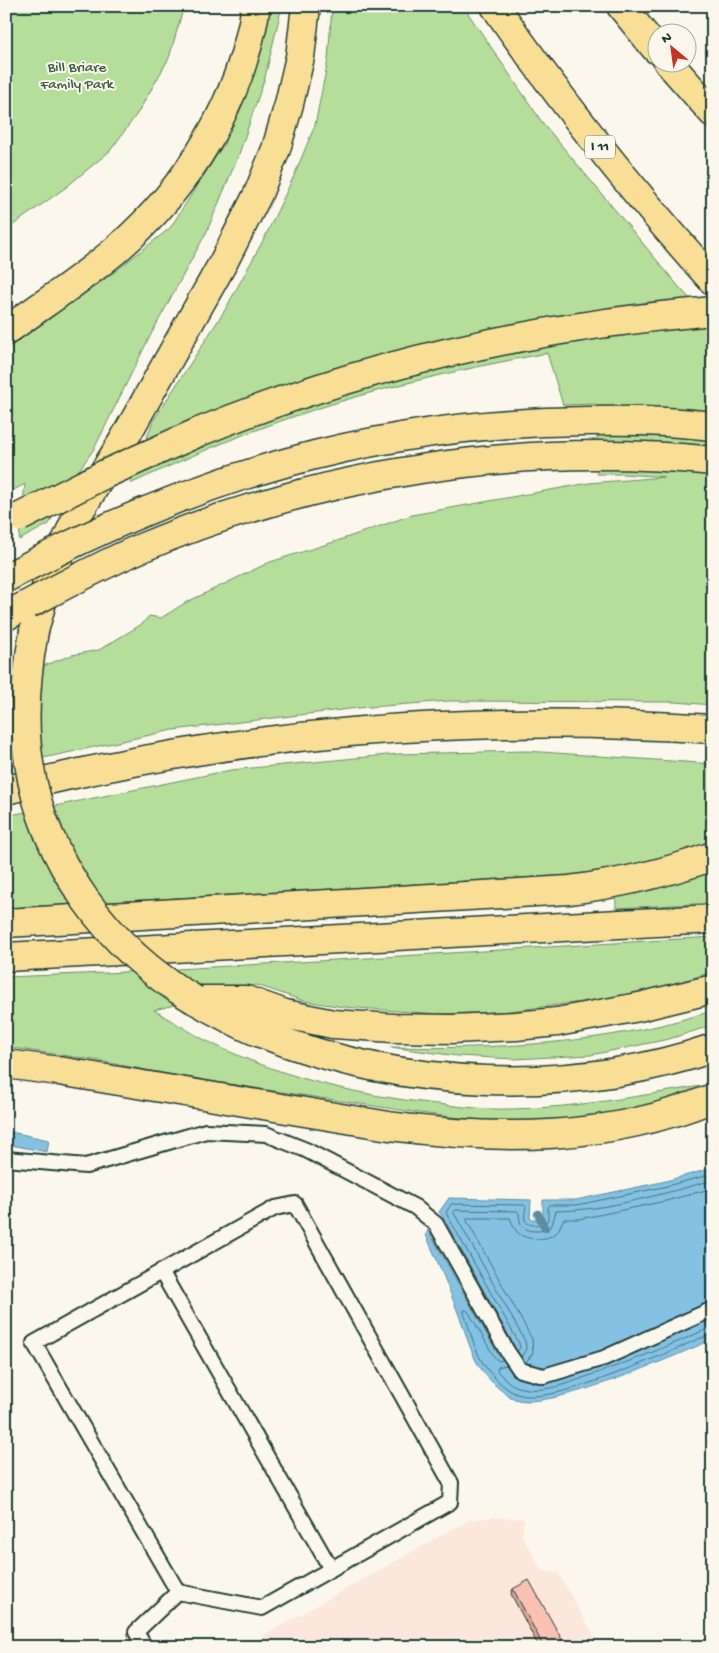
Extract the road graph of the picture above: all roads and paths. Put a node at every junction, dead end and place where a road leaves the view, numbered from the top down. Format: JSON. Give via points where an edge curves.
{"nodes":[{"id":1,"x":256,"y":6,"type":"edge"},
{"id":2,"x":306,"y":6,"type":"edge"},
{"id":3,"x":495,"y":6,"type":"edge"},
{"id":4,"x":622,"y":6,"type":"edge"},
{"id":5,"x":646,"y":36,"type":"edge"},
{"id":6,"x":677,"y":72,"type":"edge"},
{"id":7,"x":713,"y":113,"type":"edge"},
{"id":8,"x":713,"y":281,"type":"edge"},
{"id":9,"x":713,"y":311,"type":"edge"},
{"id":10,"x":6,"y":331,"type":"edge"},
{"id":11,"x":713,"y":426,"type":"edge"},
{"id":12,"x":713,"y":461,"type":"edge"},
{"id":13,"x":13,"y":521,"type":"edge"},
{"id":14,"x":6,"y":578,"type":"edge"},
{"id":15,"x":6,"y":616,"type":"edge"},
{"id":16,"x":713,"y":729,"type":"edge"},
{"id":17,"x":6,"y":790,"type":"edge"},
{"id":18,"x":713,"y":856,"type":"edge"},
{"id":19,"x":713,"y":919,"type":"edge"},
{"id":20,"x":6,"y":923,"type":"edge"},
{"id":21,"x":6,"y":957,"type":"edge"},
{"id":22,"x":713,"y":989,"type":"edge"},
{"id":23,"x":195,"y":1000,"type":"junction"},
{"id":24,"x":713,"y":1048,"type":"edge"},
{"id":25,"x":6,"y":1064,"type":"edge"},
{"id":26,"x":713,"y":1098,"type":"edge"},
{"id":27,"x":6,"y":1159,"type":"edge"},
{"id":28,"x":161,"y":1271,"type":"junction"},
{"id":29,"x":713,"y":1309,"type":"edge"},
{"id":30,"x":331,"y":1569,"type":"junction"},
{"id":31,"x":178,"y":1592,"type":"junction"},
{"id":32,"x":144,"y":1647,"type":"edge"}],
"edges":[{"from":1,"to":10,"type":"highway","via":[[249,41],[230,95],[215,128],[186,175],[161,206],[116,250]]},
{"from":2,"to":23,"type":"highway","bridge":true,"via":[[291,96],[276,149],[258,194],[128,433],[79,512],[47,584],[34,631],[26,684],[26,744],[38,805],[70,878],[90,907],[127,948],[156,975]]},
{"from":3,"to":8,"type":"highway","number":"I 11","via":[[592,137]]},
{"from":4,"to":5,"type":"highway"},
{"from":6,"to":7,"type":"highway"},
{"from":9,"to":13,"type":"highway","bridge":true,"via":[[534,333],[369,372],[199,432],[98,477]]},
{"from":11,"to":14,"type":"highway","bridge":true,"via":[[641,421],[521,422],[354,445],[261,470],[167,502],[78,541]]},
{"from":12,"to":15,"type":"highway","bridge":true,"via":[[612,456],[504,459],[340,484],[166,538],[88,573]]},
{"from":16,"to":17,"type":"highway","via":[[526,723],[334,732],[144,759]]},
{"from":18,"to":20,"type":"highway","via":[[637,879],[569,890]]},
{"from":19,"to":21,"type":"highway"},
{"from":22,"to":23,"type":"highway","via":[[639,1008],[557,1022],[452,1029],[333,1024],[285,1014],[246,1000]]},
{"from":23,"to":24,"type":"highway","via":[[262,1034],[307,1050],[377,1067],[448,1077],[568,1078],[648,1065]]},
{"from":25,"to":26,"type":"highway","via":[[389,1126],[488,1136],[553,1135],[615,1127]]},
{"from":27,"to":29,"type":"lane","via":[[86,1166],[206,1131],[266,1134],[306,1150],[427,1215],[436,1224],[520,1370],[544,1376],[604,1358]]},
{"from":28,"to":30,"type":"lane"},
{"from":28,"to":30,"type":"lane","via":[[275,1208],[295,1204],[451,1482],[450,1502]]},
{"from":28,"to":31,"type":"lane","via":[[34,1343]]},
{"from":30,"to":31,"type":"lane","via":[[262,1608]]},
{"from":31,"to":32,"type":"lane","via":[[136,1632]]}]}
